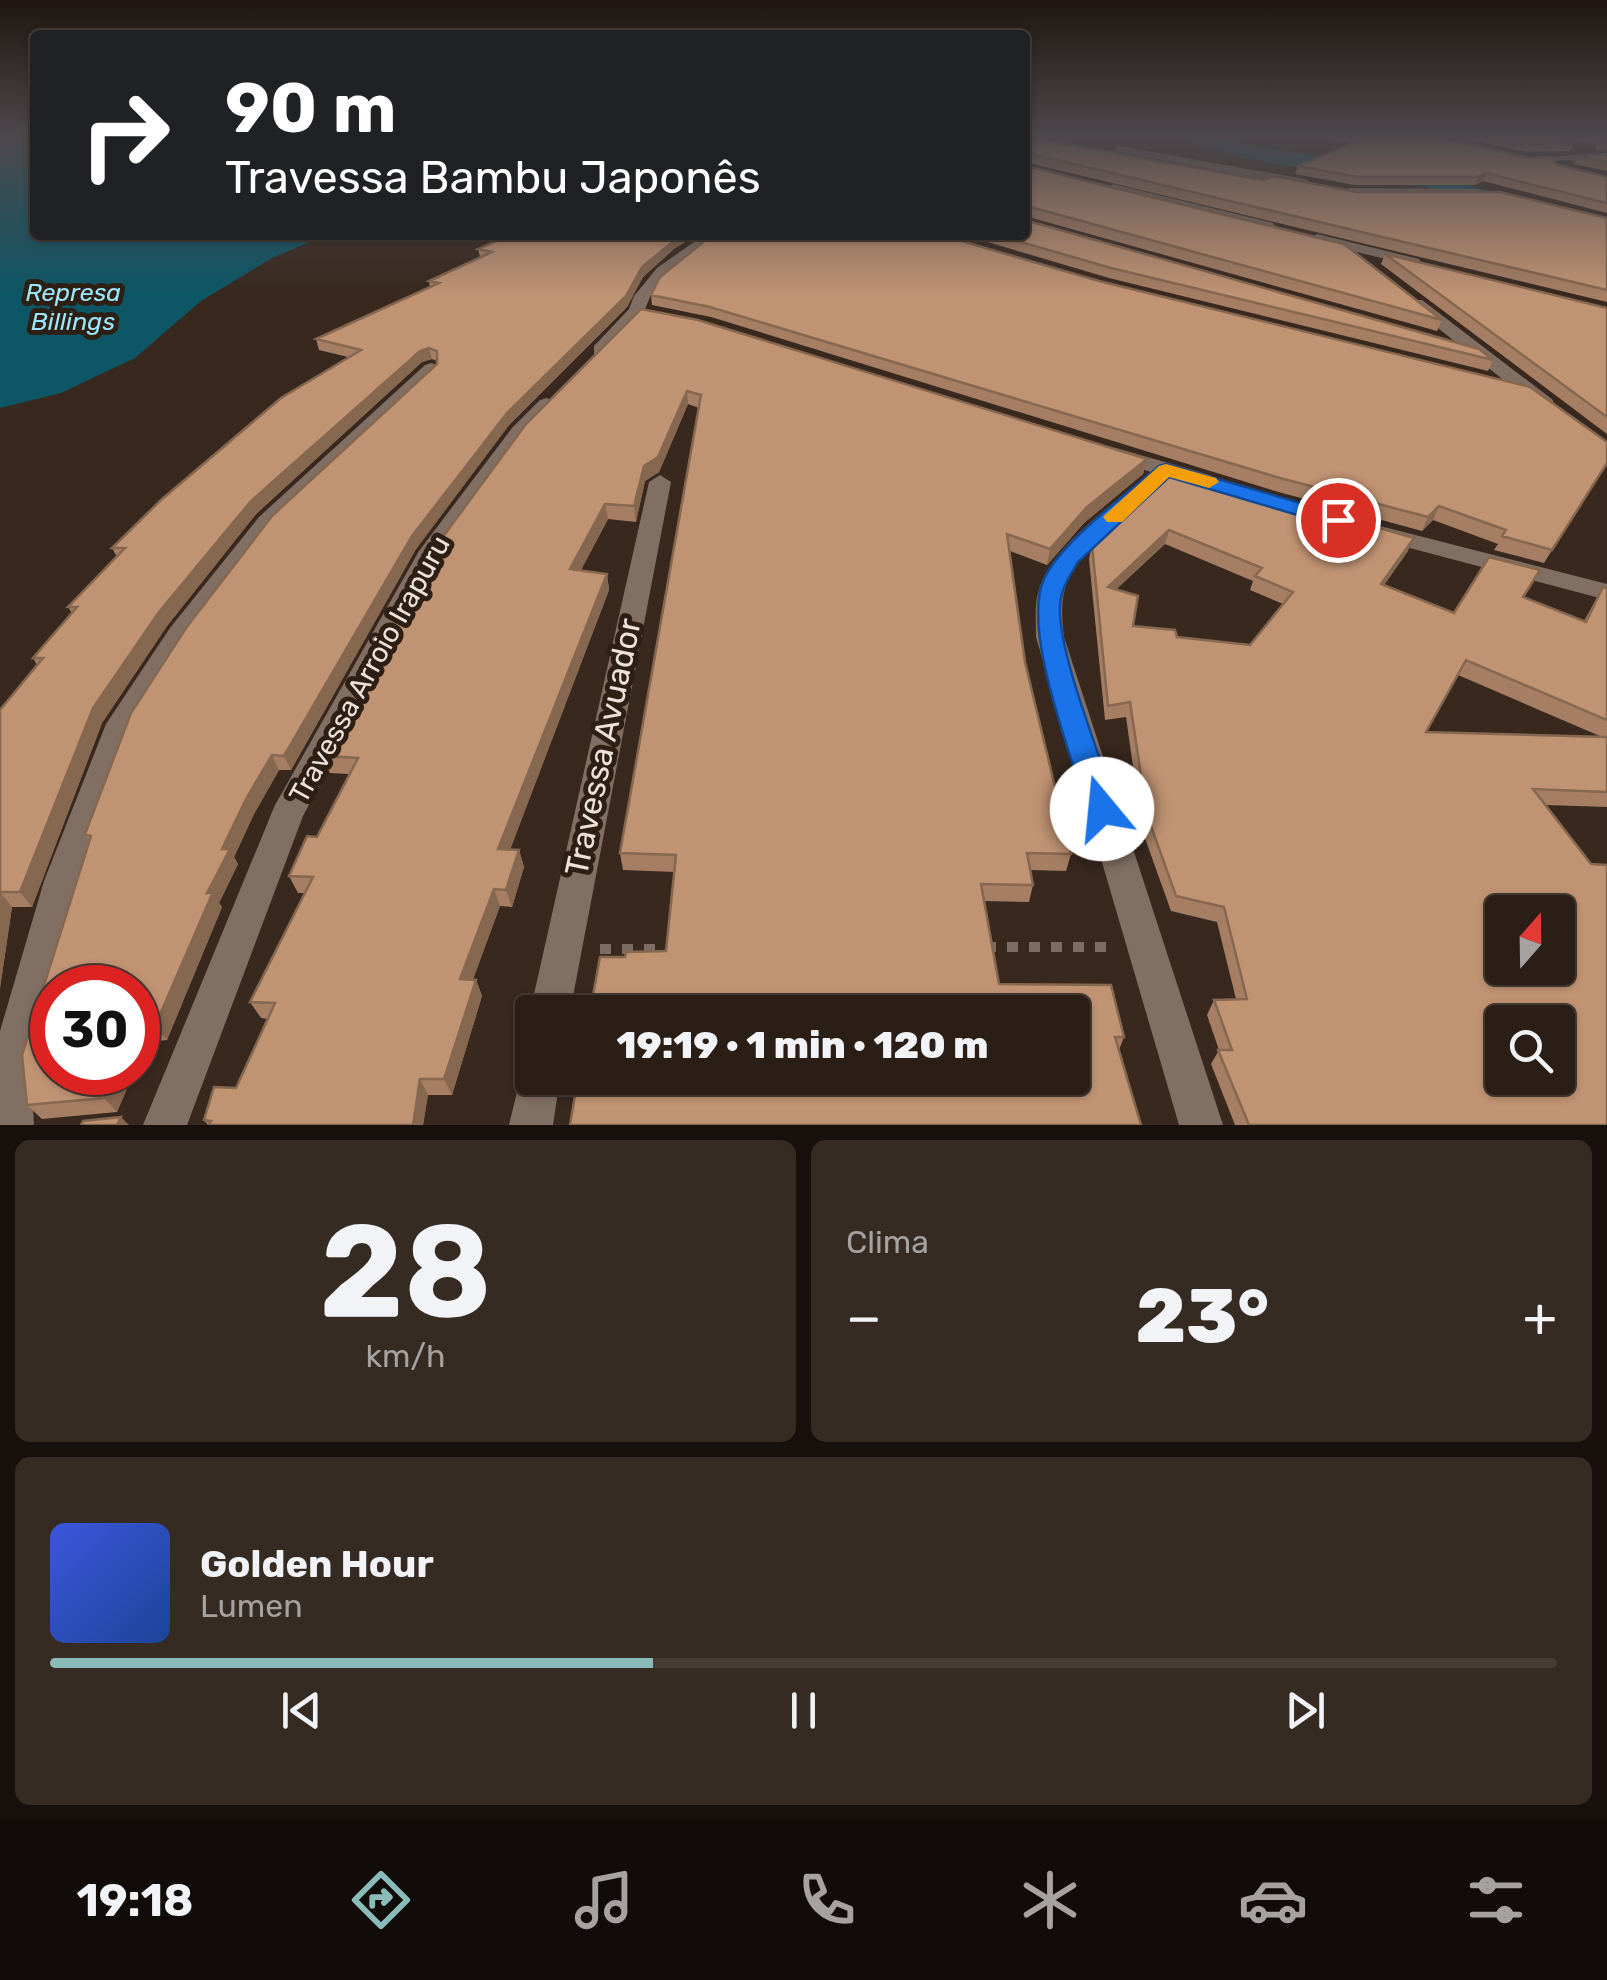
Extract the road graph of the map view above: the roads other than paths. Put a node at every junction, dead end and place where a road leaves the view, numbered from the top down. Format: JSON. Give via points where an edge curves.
{"nodes":[{"id":1,"x":1118,"y":190,"type":"edge"},
{"id":2,"x":1470,"y":190,"type":"edge"},
{"id":3,"x":1494,"y":193,"type":"edge"},
{"id":4,"x":1284,"y":230,"type":"edge"},
{"id":5,"x":1303,"y":234,"type":"edge"},
{"id":6,"x":706,"y":240,"type":"edge"},
{"id":7,"x":1340,"y":244,"type":"junction"},
{"id":8,"x":1427,"y":265,"type":"edge"},
{"id":9,"x":1380,"y":275,"type":"edge"},
{"id":10,"x":1407,"y":296,"type":"edge"},
{"id":11,"x":1426,"y":337,"type":"edge"},
{"id":12,"x":1478,"y":352,"type":"junction"},
{"id":13,"x":430,"y":369,"type":"edge"},
{"id":14,"x":1492,"y":382,"type":"edge"},
{"id":15,"x":1528,"y":391,"type":"junction"},
{"id":16,"x":1560,"y":414,"type":"edge"},
{"id":17,"x":1090,"y":446,"type":"edge"},
{"id":18,"x":1166,"y":470,"type":"junction"},
{"id":19,"x":660,"y":482,"type":"dead end"},
{"id":20,"x":1221,"y":486,"type":"edge"},
{"id":21,"x":1351,"y":524,"type":"edge"},
{"id":22,"x":1607,"y":592,"type":"edge"},
{"id":23,"x":553,"y":995,"type":"edge"},
{"id":24,"x":536,"y":1095,"type":"edge"},
{"id":25,"x":12,"y":1125,"type":"edge"},
{"id":26,"x":165,"y":1125,"type":"edge"},
{"id":27,"x":531,"y":1125,"type":"edge"},
{"id":28,"x":1201,"y":1125,"type":"edge"}],
"edges":[{"from":1,"to":4,"type":"street"},
{"from":2,"to":3,"type":"street"},
{"from":5,"to":7,"type":"street"},
{"from":6,"to":26,"type":"street","name":"Travessa Arroio Irapuru","via":[[662,271],[642,296],[646,313],[519,432],[431,551],[286,815]]},
{"from":7,"to":8,"type":"street"},
{"from":7,"to":9,"type":"street"},
{"from":10,"to":12,"type":"street"},
{"from":11,"to":12,"type":"street"},
{"from":12,"to":15,"type":"street"},
{"from":13,"to":25,"type":"street","via":[[267,522],[121,724],[62,881],[15,1050]]},
{"from":14,"to":15,"type":"street"},
{"from":15,"to":16,"type":"street"},
{"from":17,"to":18,"type":"street"},
{"from":18,"to":20,"type":"street"},
{"from":18,"to":28,"type":"street","via":[[1070,558],[1048,603],[1050,637]]},
{"from":19,"to":23,"type":"street","name":"Travessa Avuador"},
{"from":21,"to":22,"type":"street"},
{"from":24,"to":27,"type":"street"}]}
